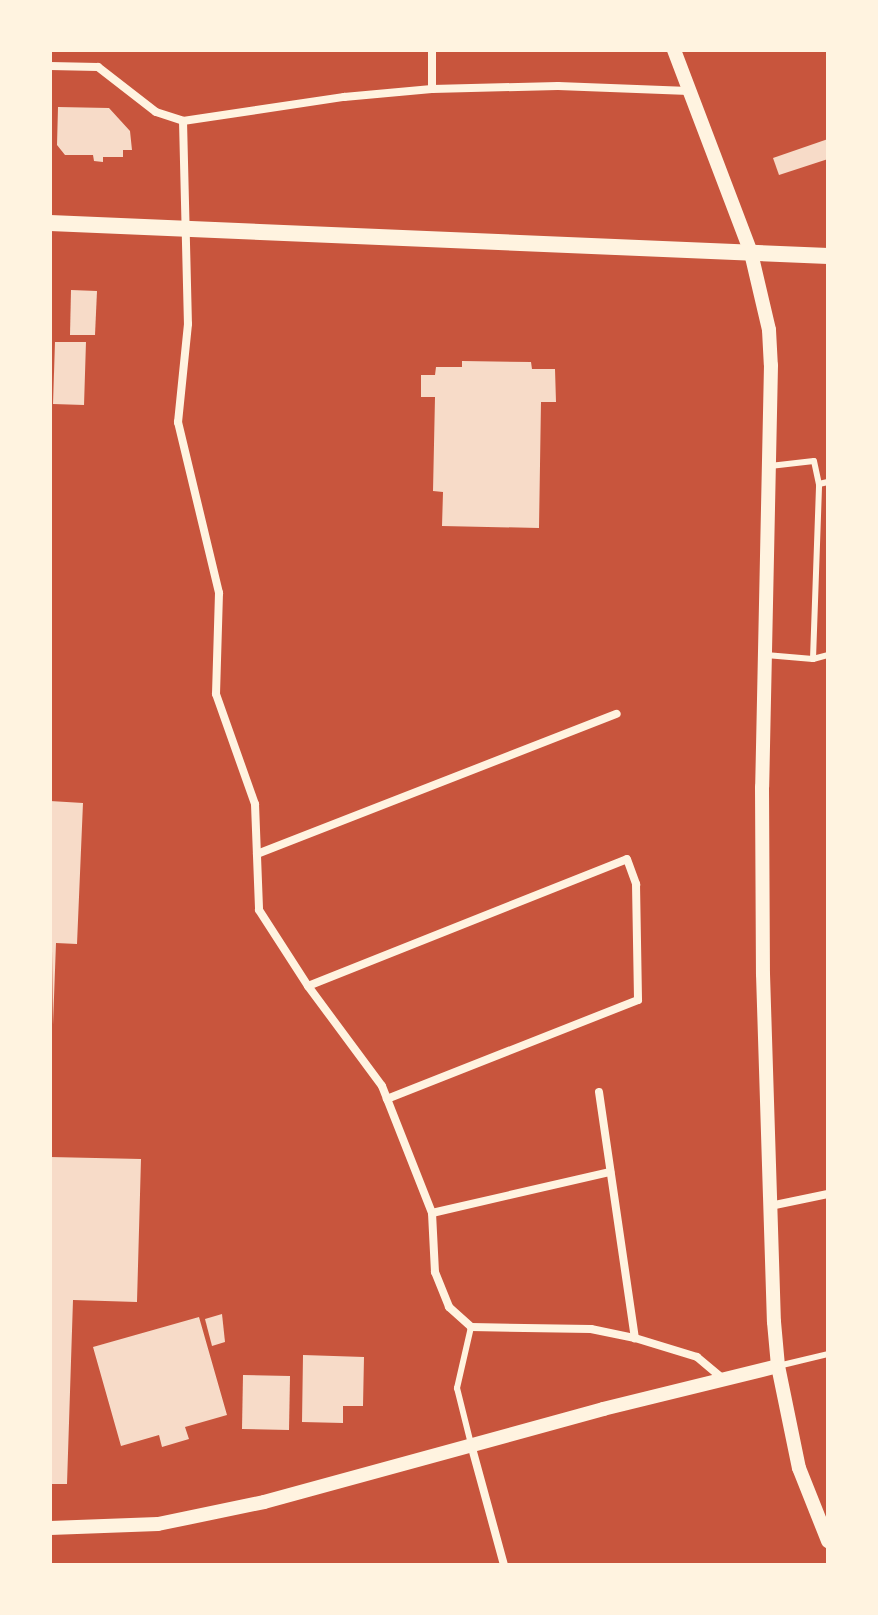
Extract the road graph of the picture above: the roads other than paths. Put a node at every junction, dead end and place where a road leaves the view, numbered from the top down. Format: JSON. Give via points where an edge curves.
{"nodes":[{"id":1,"x":432,"y":50,"type":"edge"},
{"id":2,"x":674,"y":50,"type":"edge"},
{"id":3,"x":50,"y":66,"type":"edge"},
{"id":4,"x":432,"y":89,"type":"junction"},
{"id":5,"x":689,"y":91,"type":"junction"},
{"id":6,"x":183,"y":121,"type":"junction"},
{"id":7,"x":50,"y":223,"type":"edge"},
{"id":8,"x":187,"y":229,"type":"junction"},
{"id":9,"x":751,"y":253,"type":"junction"},
{"id":10,"x":828,"y":256,"type":"edge"},
{"id":11,"x":770,"y":466,"type":"junction"},
{"id":12,"x":828,"y":482,"type":"edge"},
{"id":13,"x":819,"y":484,"type":"junction"},
{"id":14,"x":766,"y":655,"type":"junction"},
{"id":15,"x":828,"y":655,"type":"edge"},
{"id":16,"x":813,"y":659,"type":"junction"},
{"id":17,"x":617,"y":714,"type":"dead end"},
{"id":18,"x":257,"y":854,"type":"junction"},
{"id":19,"x":308,"y":986,"type":"junction"},
{"id":20,"x":599,"y":1092,"type":"dead end"},
{"id":21,"x":387,"y":1099,"type":"junction"},
{"id":22,"x":610,"y":1172,"type":"junction"},
{"id":23,"x":828,"y":1194,"type":"edge"},
{"id":24,"x":770,"y":1206,"type":"junction"},
{"id":25,"x":432,"y":1213,"type":"junction"},
{"id":26,"x":471,"y":1327,"type":"junction"},
{"id":27,"x":635,"y":1338,"type":"junction"},
{"id":28,"x":828,"y":1354,"type":"edge"},
{"id":29,"x":778,"y":1366,"type":"junction"},
{"id":30,"x":724,"y":1380,"type":"junction"},
{"id":31,"x":472,"y":1448,"type":"junction"},
{"id":32,"x":50,"y":1528,"type":"edge"},
{"id":33,"x":828,"y":1541,"type":"edge"},
{"id":34,"x":504,"y":1565,"type":"edge"}],
"edges":[{"from":1,"to":4,"type":"street"},
{"from":2,"to":5,"type":"street"},
{"from":3,"to":6,"type":"street","via":[[98,67],[156,112]]},
{"from":4,"to":5,"type":"street"},
{"from":4,"to":6,"type":"street"},
{"from":5,"to":9,"type":"street"},
{"from":6,"to":8,"type":"street"},
{"from":7,"to":8,"type":"main road"},
{"from":8,"to":9,"type":"main road"},
{"from":8,"to":18,"type":"street","via":[[188,324],[178,422],[219,593],[216,694],[255,804]]},
{"from":9,"to":10,"type":"main road"},
{"from":9,"to":11,"type":"street","via":[[769,330]]},
{"from":11,"to":13,"type":"lane","via":[[814,461]]},
{"from":11,"to":14,"type":"street"},
{"from":12,"to":13,"type":"lane"},
{"from":13,"to":16,"type":"lane"},
{"from":14,"to":16,"type":"lane"},
{"from":14,"to":24,"type":"street","via":[[762,912]]},
{"from":15,"to":16,"type":"lane"},
{"from":17,"to":18,"type":"street"},
{"from":18,"to":19,"type":"street","via":[[259,910]]},
{"from":19,"to":21,"type":"street"},
{"from":19,"to":21,"type":"street","via":[[627,859],[636,884],[638,1000]]},
{"from":20,"to":22,"type":"street"},
{"from":21,"to":25,"type":"street"},
{"from":22,"to":25,"type":"street"},
{"from":22,"to":27,"type":"street"},
{"from":23,"to":24,"type":"street"},
{"from":24,"to":29,"type":"street"},
{"from":25,"to":26,"type":"street","via":[[435,1272],[449,1307]]},
{"from":26,"to":27,"type":"street","via":[[591,1329]]},
{"from":26,"to":31,"type":"lane","via":[[457,1388]]},
{"from":27,"to":30,"type":"street","via":[[697,1357]]},
{"from":28,"to":29,"type":"lane"},
{"from":29,"to":30,"type":"street"},
{"from":29,"to":33,"type":"street","via":[[799,1468]]},
{"from":30,"to":31,"type":"street"},
{"from":31,"to":32,"type":"street","via":[[158,1524]]},
{"from":31,"to":34,"type":"street"}]}
